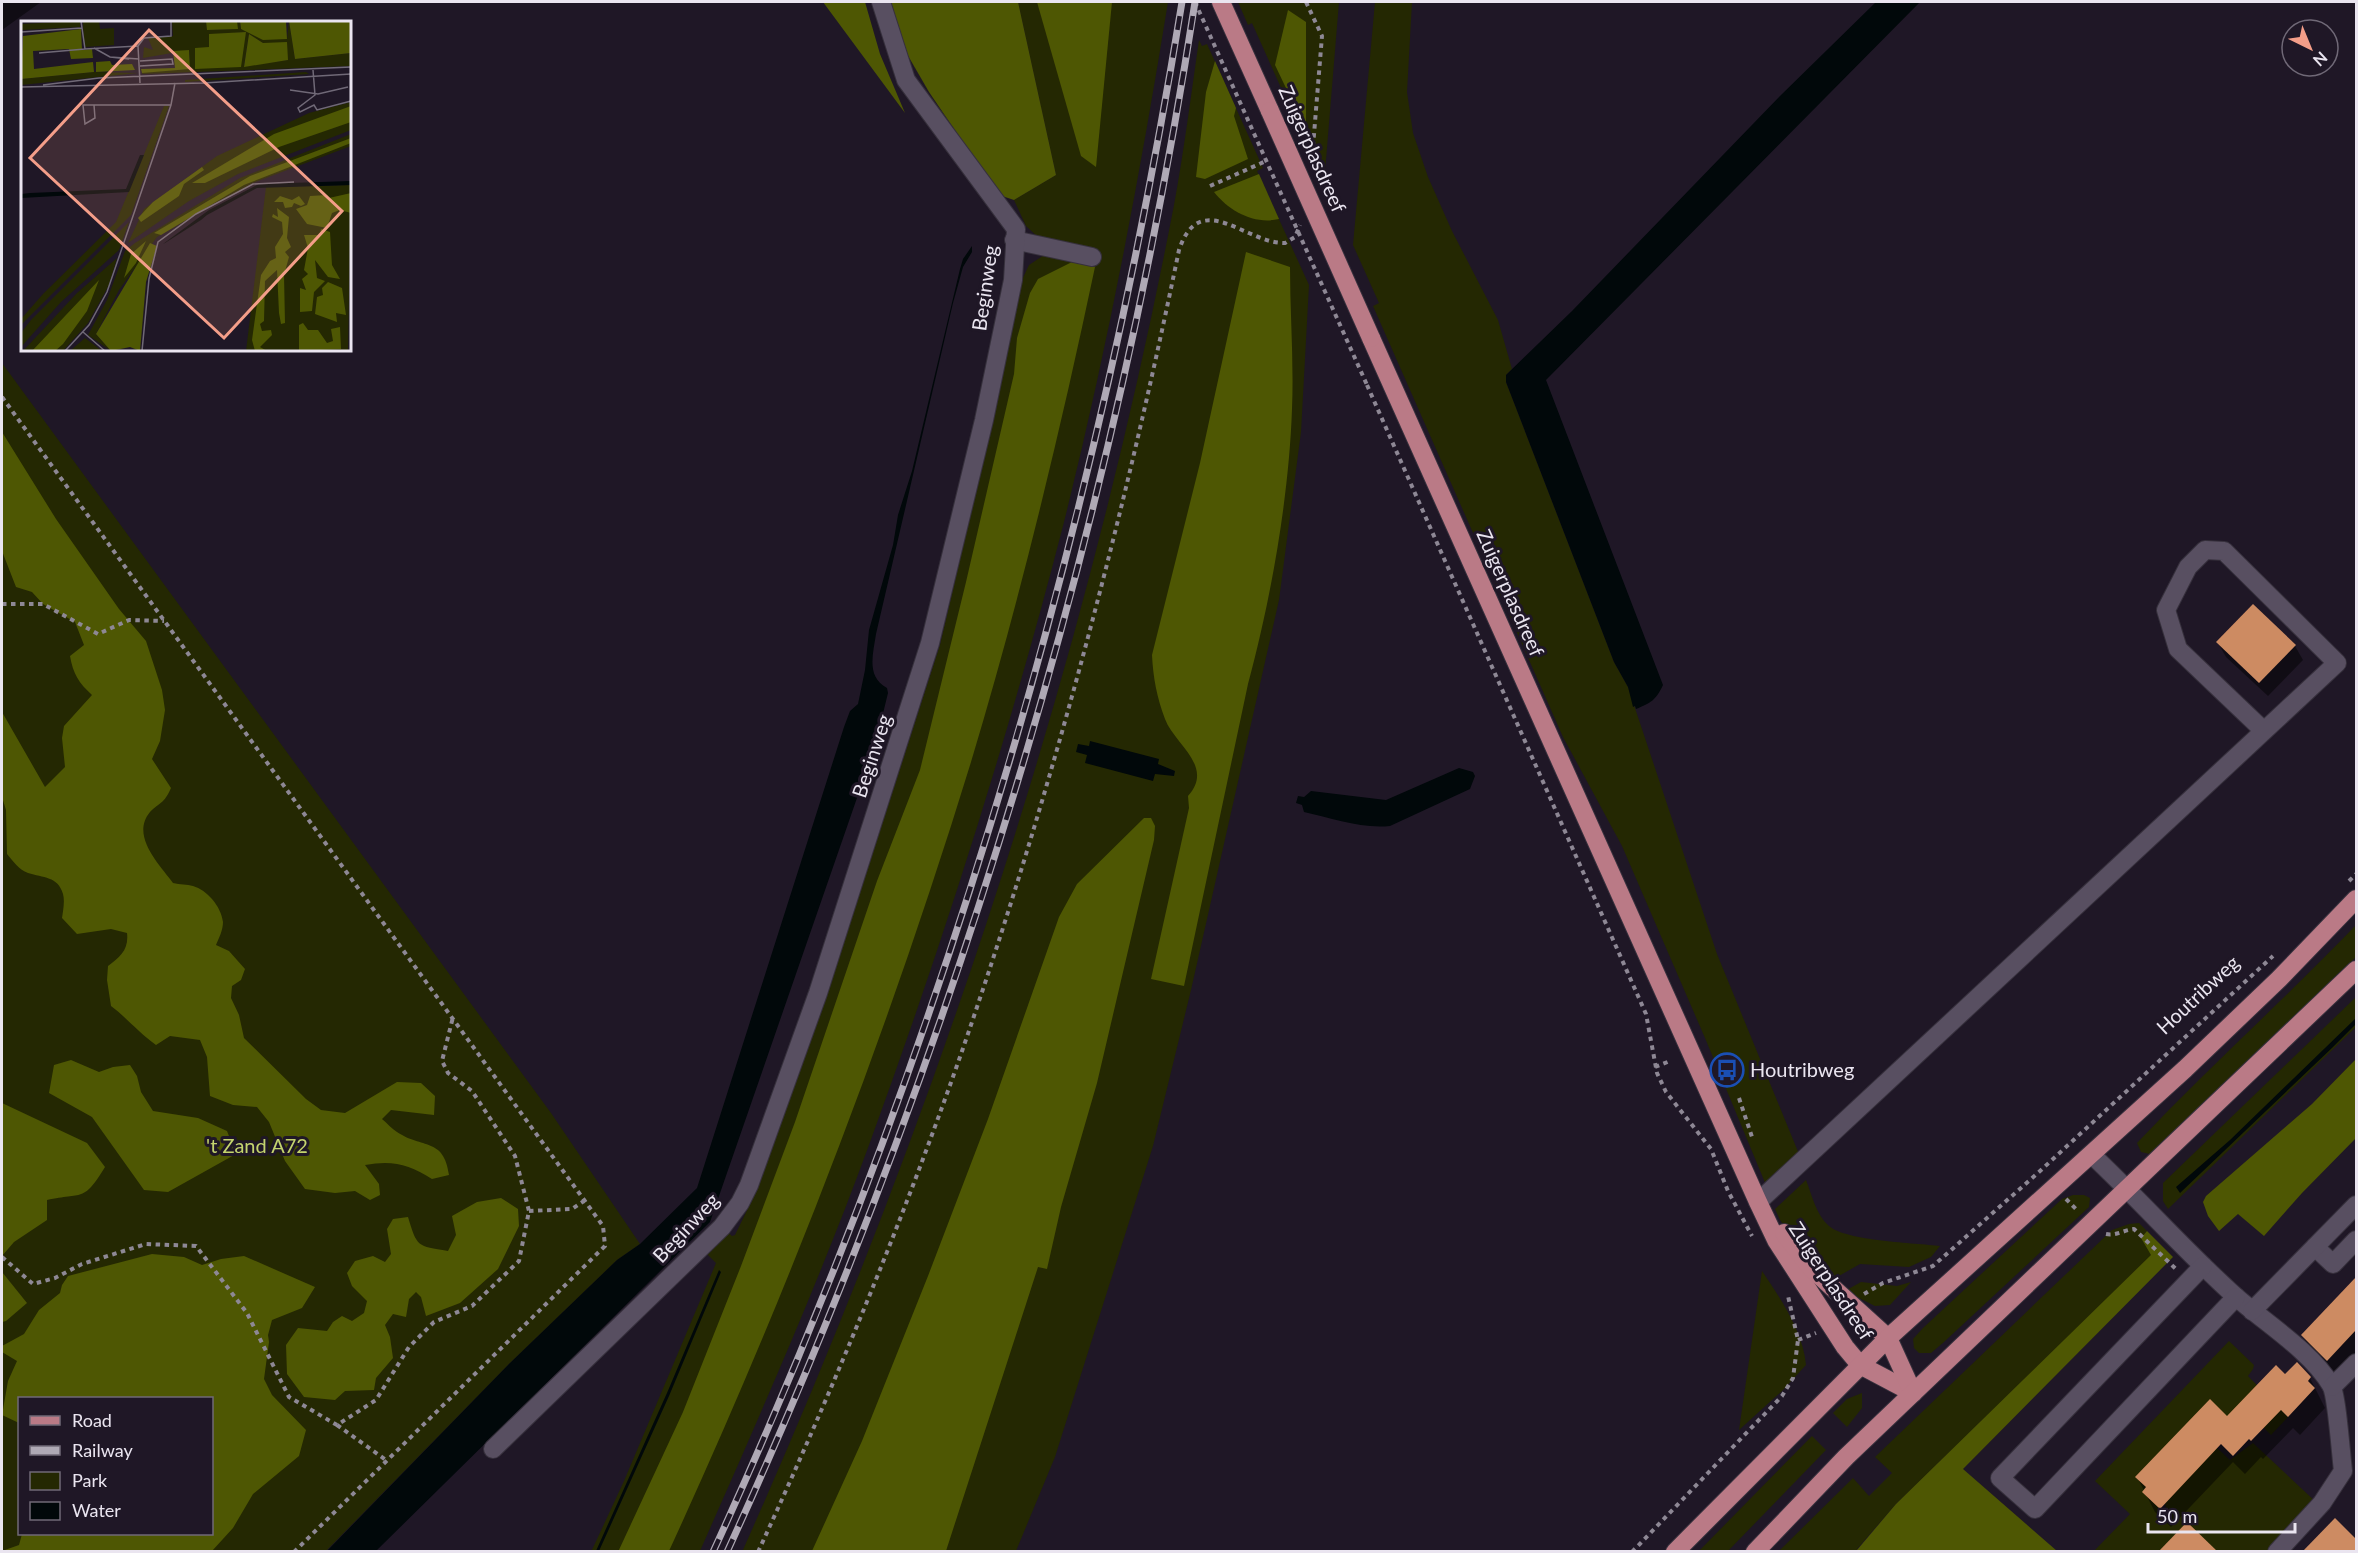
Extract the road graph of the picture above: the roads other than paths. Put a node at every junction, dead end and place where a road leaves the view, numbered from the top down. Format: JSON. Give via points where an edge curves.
{"nodes":[{"id":1,"x":881,"y":2,"type":"edge"},
{"id":2,"x":1221,"y":2,"type":"edge"},
{"id":3,"x":1014,"y":240,"type":"junction"},
{"id":4,"x":1092,"y":257,"type":"dead end"},
{"id":5,"x":2264,"y":732,"type":"junction"},
{"id":6,"x":2356,"y":899,"type":"edge"},
{"id":7,"x":2356,"y":970,"type":"edge"},
{"id":8,"x":2092,"y":1155,"type":"junction"},
{"id":9,"x":2128,"y":1189,"type":"junction"},
{"id":10,"x":1758,"y":1202,"type":"junction"},
{"id":11,"x":2356,"y":1205,"type":"edge"},
{"id":12,"x":2356,"y":1240,"type":"edge"},
{"id":13,"x":2315,"y":1247,"type":"junction"},
{"id":14,"x":2203,"y":1266,"type":"junction"},
{"id":15,"x":2236,"y":1297,"type":"junction"},
{"id":16,"x":2252,"y":1311,"type":"junction"},
{"id":17,"x":1888,"y":1338,"type":"junction"},
{"id":18,"x":2356,"y":1363,"type":"edge"},
{"id":19,"x":1860,"y":1365,"type":"junction"},
{"id":20,"x":2332,"y":1387,"type":"junction"},
{"id":21,"x":1913,"y":1393,"type":"junction"},
{"id":22,"x":493,"y":1449,"type":"dead end"},
{"id":23,"x":1675,"y":1551,"type":"edge"},
{"id":24,"x":1755,"y":1551,"type":"edge"},
{"id":25,"x":2277,"y":1551,"type":"edge"}],
"edges":[{"from":1,"to":3,"type":"street","name":"Beginweg","via":[[906,81],[1016,229]]},
{"from":2,"to":10,"type":"main road","name":"Zuigerplasdreef","bridge":true},
{"from":3,"to":4,"type":"street"},
{"from":3,"to":22,"type":"street","name":"Beginweg","via":[[1013,280],[1002,337],[930,643],[822,983],[749,1185],[722,1227]]},
{"from":5,"to":5,"type":"street","via":[[2337,663],[2223,551],[2205,550],[2188,567],[2166,610],[2178,649]]},
{"from":5,"to":10,"type":"street"},
{"from":6,"to":8,"type":"main road","via":[[2279,980]]},
{"from":7,"to":9,"type":"main road"},
{"from":8,"to":9,"type":"street"},
{"from":8,"to":17,"type":"main road"},
{"from":9,"to":14,"type":"street"},
{"from":9,"to":21,"type":"main road"},
{"from":10,"to":17,"type":"main road","name":"Zuigerplasdreef","via":[[1811,1268]]},
{"from":10,"to":19,"type":"main road","name":"Zuigerplasdreef","via":[[1776,1240]]},
{"from":11,"to":13,"type":"street"},
{"from":12,"to":13,"type":"street","via":[[2333,1264]]},
{"from":13,"to":16,"type":"street"},
{"from":14,"to":15,"type":"street"},
{"from":14,"to":15,"type":"street","via":[[2000,1478],[2035,1509]]},
{"from":15,"to":16,"type":"street"},
{"from":16,"to":20,"type":"street","via":[[2311,1361]]},
{"from":17,"to":19,"type":"main road"},
{"from":17,"to":21,"type":"main road","name":"Zuigerplasdreef"},
{"from":18,"to":20,"type":"street"},
{"from":19,"to":21,"type":"main road","name":"Zuigerplasdreef"},
{"from":19,"to":23,"type":"main road"},
{"from":20,"to":25,"type":"street","via":[[2343,1471],[2322,1503]]},
{"from":21,"to":24,"type":"main road"}]}
